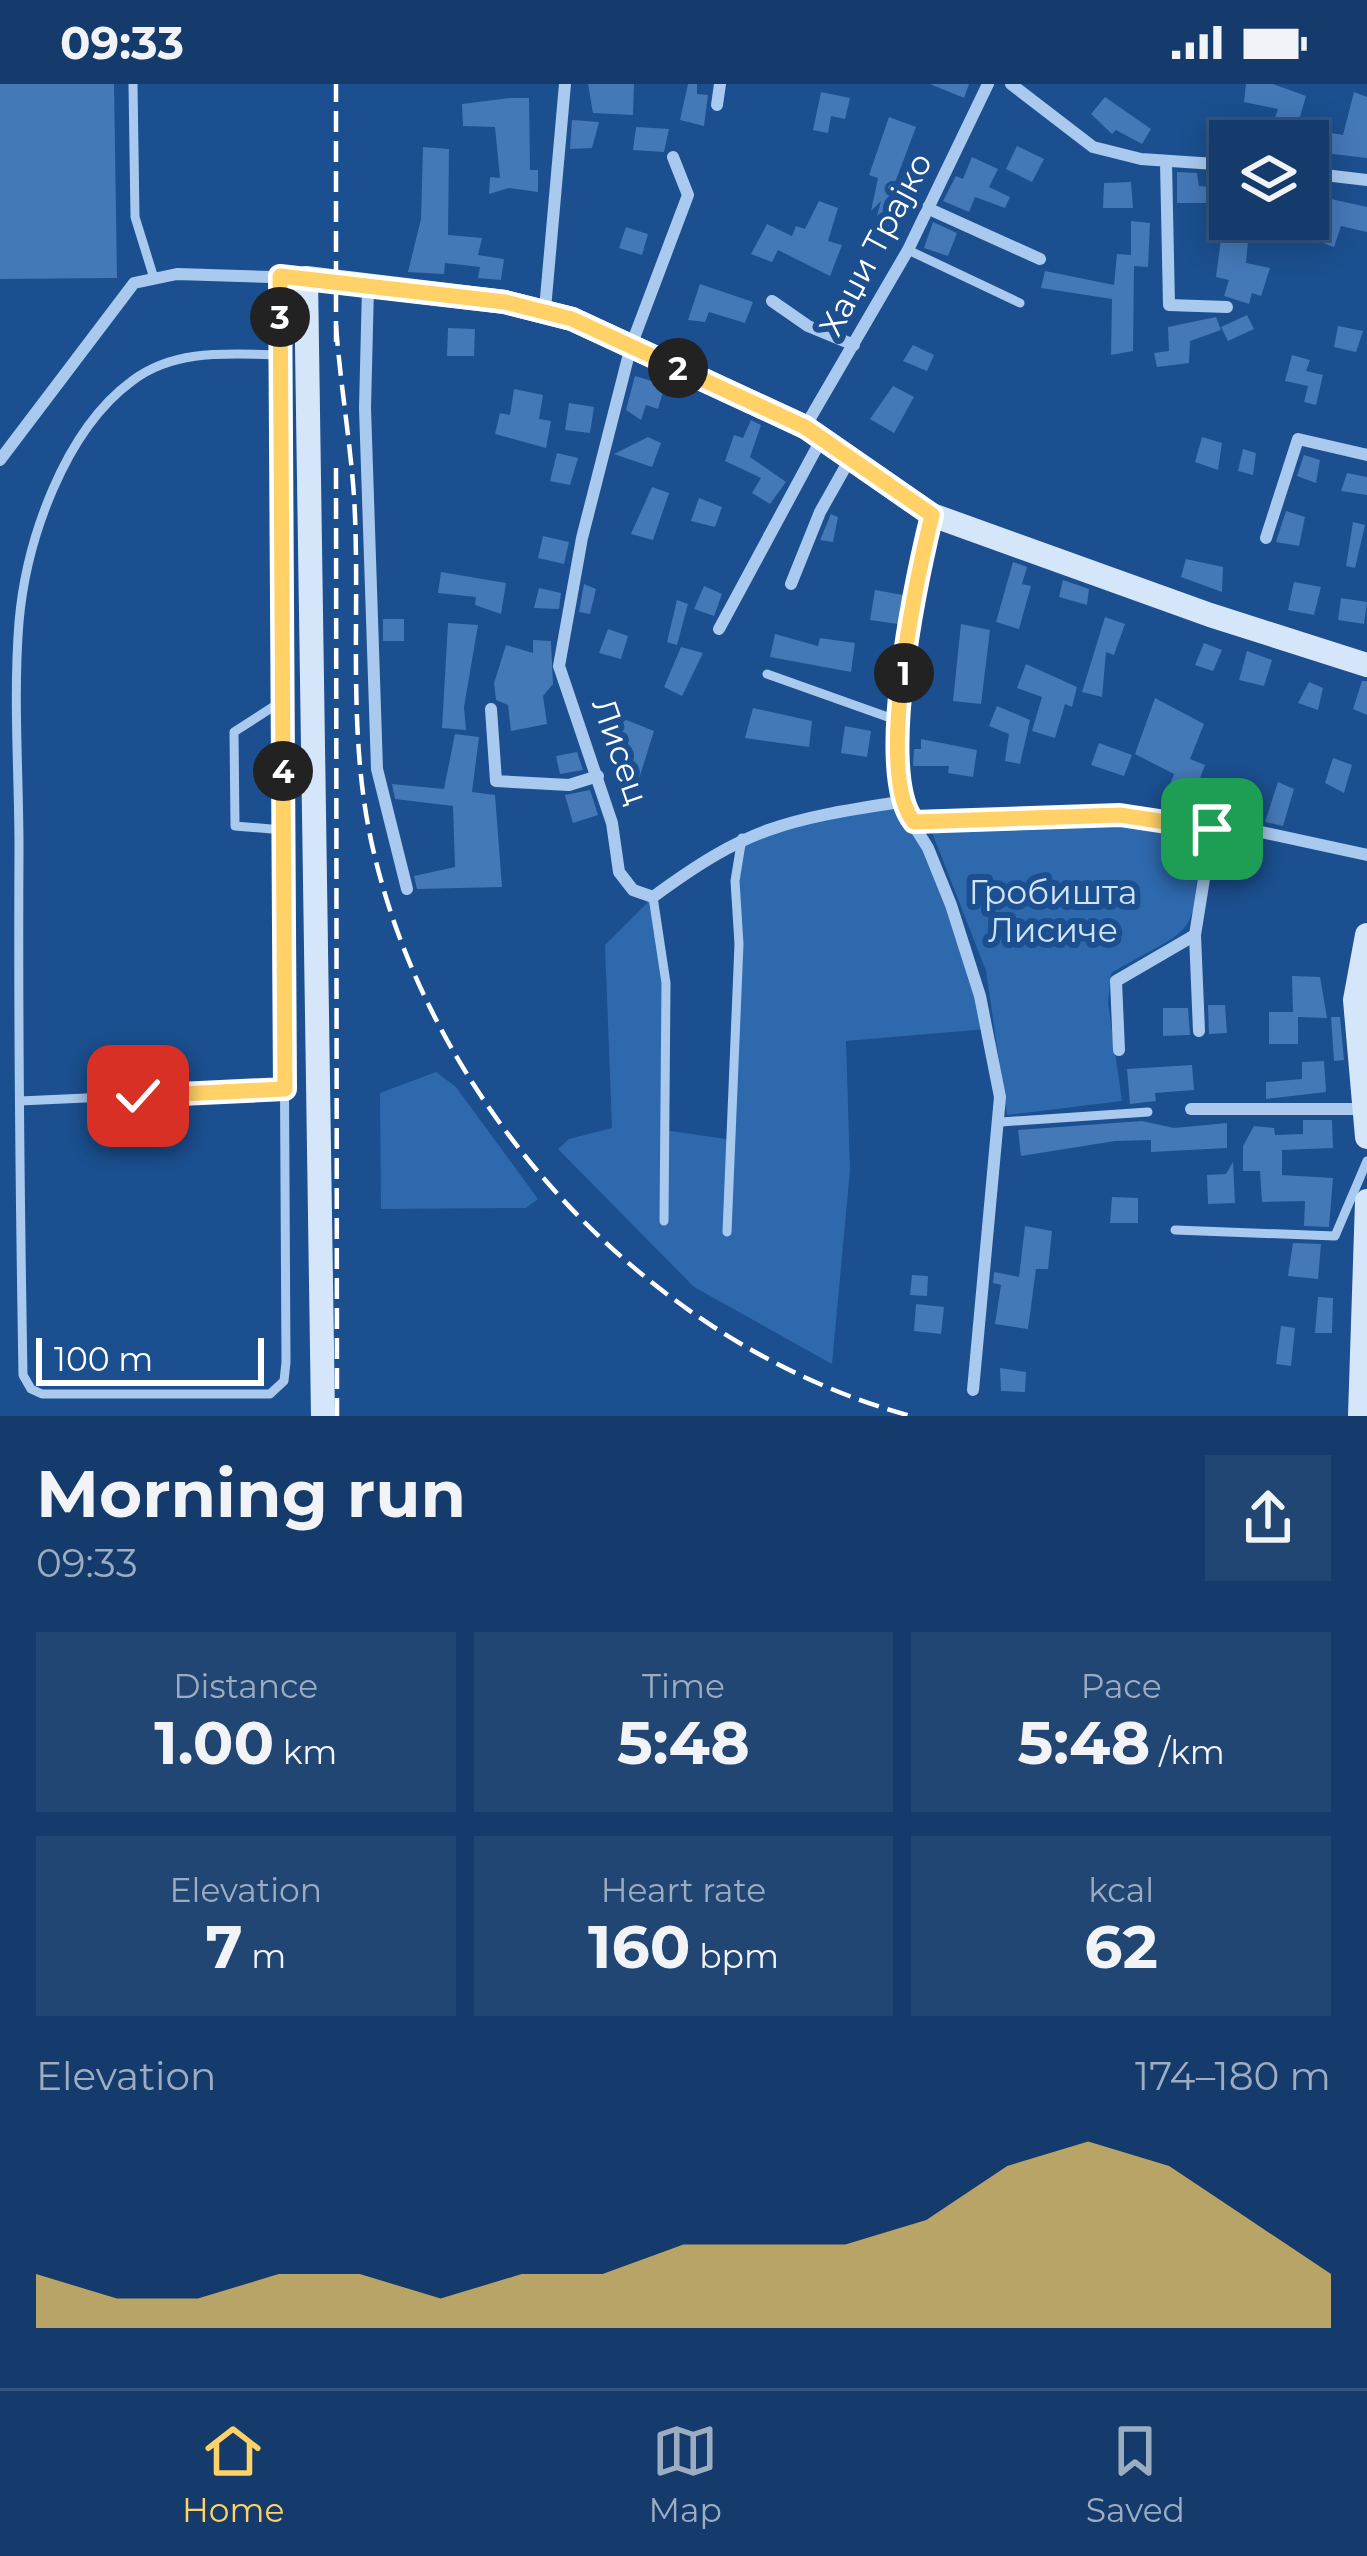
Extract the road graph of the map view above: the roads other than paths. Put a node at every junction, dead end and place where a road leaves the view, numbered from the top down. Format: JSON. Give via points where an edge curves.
{"nodes":[{"id":1,"x":133,"y":84,"type":"edge"},
{"id":2,"x":565,"y":84,"type":"edge"},
{"id":3,"x":720,"y":84,"type":"edge"},
{"id":4,"x":988,"y":84,"type":"edge"},
{"id":5,"x":1011,"y":84,"type":"edge"},
{"id":6,"x":717,"y":105,"type":"dead end"},
{"id":7,"x":673,"y":157,"type":"dead end"},
{"id":8,"x":1166,"y":162,"type":"junction"},
{"id":9,"x":1209,"y":164,"type":"edge"},
{"id":10,"x":1329,"y":175,"type":"edge"},
{"id":11,"x":1367,"y":180,"type":"edge"},
{"id":12,"x":927,"y":208,"type":"junction"},
{"id":13,"x":908,"y":250,"type":"junction"},
{"id":14,"x":1040,"y":259,"type":"dead end"},
{"id":15,"x":153,"y":275,"type":"junction"},
{"id":16,"x":280,"y":276,"type":"junction"},
{"id":17,"x":306,"y":278,"type":"junction"},
{"id":18,"x":368,"y":286,"type":"junction"},
{"id":19,"x":772,"y":301,"type":"dead end"},
{"id":20,"x":1020,"y":303,"type":"dead end"},
{"id":21,"x":1227,"y":308,"type":"dead end"},
{"id":22,"x":545,"y":309,"type":"junction"},
{"id":23,"x":854,"y":345,"type":"junction"},
{"id":24,"x":631,"y":346,"type":"junction"},
{"id":25,"x":280,"y":356,"type":"junction"},
{"id":26,"x":814,"y":432,"type":"junction"},
{"id":27,"x":1367,"y":454,"type":"edge"},
{"id":28,"x":851,"y":456,"type":"junction"},
{"id":29,"x":0,"y":460,"type":"edge"},
{"id":30,"x":932,"y":515,"type":"junction"},
{"id":31,"x":1266,"y":538,"type":"dead end"},
{"id":32,"x":791,"y":584,"type":"dead end"},
{"id":33,"x":718,"y":629,"type":"dead end"},
{"id":34,"x":1367,"y":664,"type":"edge"},
{"id":35,"x":767,"y":674,"type":"dead end"},
{"id":36,"x":282,"y":701,"type":"junction"},
{"id":37,"x":490,"y":709,"type":"dead end"},
{"id":38,"x":899,"y":721,"type":"junction"},
{"id":39,"x":598,"y":776,"type":"junction"},
{"id":40,"x":899,"y":802,"type":"junction"},
{"id":41,"x":914,"y":822,"type":"junction"},
{"id":42,"x":1212,"y":829,"type":"junction"},
{"id":43,"x":283,"y":830,"type":"junction"},
{"id":44,"x":742,"y":838,"type":"junction"},
{"id":45,"x":1367,"y":855,"type":"edge"},
{"id":46,"x":407,"y":889,"type":"dead end"},
{"id":47,"x":653,"y":897,"type":"junction"},
{"id":48,"x":1195,"y":935,"type":"junction"},
{"id":49,"x":1367,"y":935,"type":"edge"},
{"id":50,"x":1199,"y":1031,"type":"dead end"},
{"id":51,"x":1119,"y":1050,"type":"dead end"},
{"id":52,"x":285,"y":1089,"type":"junction"},
{"id":53,"x":20,"y":1101,"type":"junction"},
{"id":54,"x":1191,"y":1109,"type":"dead end"},
{"id":55,"x":1365,"y":1109,"type":"edge"},
{"id":56,"x":1148,"y":1112,"type":"dead end"},
{"id":57,"x":1001,"y":1122,"type":"junction"},
{"id":58,"x":1367,"y":1137,"type":"edge"},
{"id":59,"x":1367,"y":1161,"type":"edge"},
{"id":60,"x":1367,"y":1201,"type":"edge"},
{"id":61,"x":664,"y":1221,"type":"dead end"},
{"id":62,"x":1175,"y":1230,"type":"dead end"},
{"id":63,"x":727,"y":1232,"type":"dead end"},
{"id":64,"x":973,"y":1390,"type":"dead end"},
{"id":65,"x":322,"y":1416,"type":"edge"},
{"id":66,"x":1360,"y":1416,"type":"edge"}],
"edges":[{"from":1,"to":15,"type":"lane","via":[[135,217]]},
{"from":2,"to":22,"type":"street"},
{"from":3,"to":6,"type":"street"},
{"from":4,"to":12,"type":"street","name":"Хаџи Трајко"},
{"from":5,"to":8,"type":"street","via":[[1093,147]]},
{"from":7,"to":24,"type":"street","name":"Лисец","via":[[688,195]]},
{"from":8,"to":9,"type":"street"},
{"from":8,"to":21,"type":"street","via":[[1169,305]]},
{"from":10,"to":11,"type":"street"},
{"from":12,"to":13,"type":"street","name":"Хаџи Трајко"},
{"from":12,"to":14,"type":"street"},
{"from":13,"to":20,"type":"lane"},
{"from":13,"to":23,"type":"street","name":"Хаџи Трајко"},
{"from":15,"to":16,"type":"street"},
{"from":15,"to":29,"type":"street","via":[[116,301]]},
{"from":16,"to":17,"type":"street"},
{"from":16,"to":25,"type":"lane"},
{"from":17,"to":18,"type":"street"},
{"from":17,"to":65,"type":"street"},
{"from":18,"to":22,"type":"street"},
{"from":18,"to":46,"type":"street","via":[[377,769]]},
{"from":19,"to":23,"type":"street"},
{"from":22,"to":24,"type":"street"},
{"from":23,"to":26,"type":"street","name":"Хаџи Трајко"},
{"from":24,"to":26,"type":"street"},
{"from":24,"to":39,"type":"street","name":"Лисец","via":[[578,557],[560,666]]},
{"from":25,"to":36,"type":"lane"},
{"from":25,"to":53,"type":"lane","via":[[193,356],[131,381],[66,464],[49,505],[19,620]]},
{"from":26,"to":28,"type":"street"},
{"from":26,"to":33,"type":"street","name":"Хаџи Трајко"},
{"from":27,"to":31,"type":"street","via":[[1298,439]]},
{"from":28,"to":30,"type":"street"},
{"from":28,"to":32,"type":"street"},
{"from":30,"to":34,"type":"street"},
{"from":30,"to":38,"type":"street","via":[[910,614]]},
{"from":35,"to":38,"type":"lane"},
{"from":36,"to":43,"type":"lane"},
{"from":36,"to":43,"type":"lane","via":[[234,732],[235,826]]},
{"from":37,"to":39,"type":"street","via":[[496,781],[568,784]]},
{"from":38,"to":40,"type":"street"},
{"from":39,"to":47,"type":"street","name":"Лисец","via":[[620,872],[633,890]]},
{"from":40,"to":41,"type":"street"},
{"from":40,"to":44,"type":"street","via":[[801,818]]},
{"from":41,"to":42,"type":"street","via":[[1120,815]]},
{"from":41,"to":57,"type":"street","via":[[973,970]]},
{"from":42,"to":45,"type":"street"},
{"from":42,"to":48,"type":"street"},
{"from":43,"to":52,"type":"lane"},
{"from":44,"to":47,"type":"street"},
{"from":44,"to":63,"type":"lane"},
{"from":47,"to":61,"type":"lane","via":[[666,983]]},
{"from":48,"to":50,"type":"street"},
{"from":48,"to":51,"type":"street","via":[[1116,981]]},
{"from":49,"to":55,"type":"street","via":[[1355,1000]]},
{"from":52,"to":53,"type":"lane"},
{"from":52,"to":53,"type":"lane","via":[[286,1362],[284,1381],[270,1394],[31,1389],[23,1375]]},
{"from":54,"to":55,"type":"street"},
{"from":55,"to":58,"type":"street"},
{"from":56,"to":57,"type":"lane"},
{"from":57,"to":64,"type":"street"},
{"from":59,"to":62,"type":"lane","via":[[1336,1236]]},
{"from":60,"to":66,"type":"street"}]}
